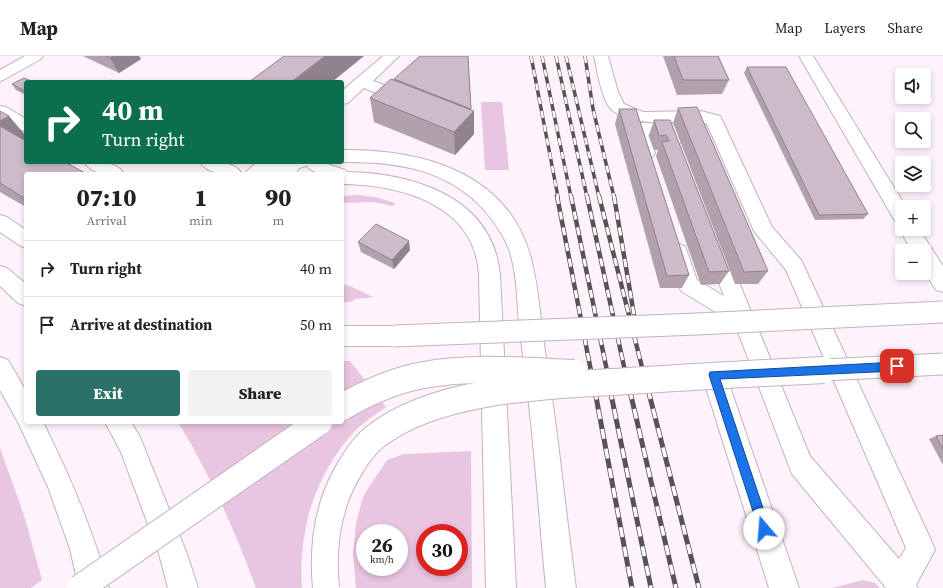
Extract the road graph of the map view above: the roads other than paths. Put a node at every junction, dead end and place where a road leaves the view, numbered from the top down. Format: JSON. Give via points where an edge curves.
{"nodes":[{"id":1,"x":36,"y":56,"type":"edge"},
{"id":2,"x":392,"y":56,"type":"edge"},
{"id":3,"x":601,"y":56,"type":"edge"},
{"id":4,"x":806,"y":56,"type":"edge"},
{"id":5,"x":0,"y":76,"type":"edge"},
{"id":6,"x":362,"y":82,"type":"junction"},
{"id":7,"x":344,"y":97,"type":"edge"},
{"id":8,"x":420,"y":104,"type":"edge"},
{"id":9,"x":0,"y":111,"type":"edge"},
{"id":10,"x":24,"y":125,"type":"edge"},
{"id":11,"x":344,"y":156,"type":"edge"},
{"id":12,"x":682,"y":158,"type":"edge"},
{"id":13,"x":97,"y":164,"type":"edge"},
{"id":14,"x":213,"y":164,"type":"edge"},
{"id":15,"x":266,"y":164,"type":"edge"},
{"id":16,"x":316,"y":164,"type":"edge"},
{"id":17,"x":293,"y":165,"type":"edge"},
{"id":18,"x":111,"y":172,"type":"edge"},
{"id":19,"x":229,"y":172,"type":"edge"},
{"id":20,"x":256,"y":172,"type":"edge"},
{"id":21,"x":267,"y":172,"type":"edge"},
{"id":22,"x":332,"y":172,"type":"edge"},
{"id":23,"x":653,"y":174,"type":"edge"},
{"id":24,"x":344,"y":175,"type":"edge"},
{"id":25,"x":344,"y":178,"type":"edge"},
{"id":26,"x":363,"y":178,"type":"junction"},
{"id":27,"x":895,"y":204,"type":"edge"},
{"id":28,"x":0,"y":222,"type":"edge"},
{"id":29,"x":709,"y":230,"type":"edge"},
{"id":30,"x":672,"y":233,"type":"edge"},
{"id":31,"x":24,"y":239,"type":"edge"},
{"id":32,"x":931,"y":265,"type":"edge"},
{"id":33,"x":0,"y":274,"type":"edge"},
{"id":34,"x":943,"y":284,"type":"edge"},
{"id":35,"x":24,"y":295,"type":"edge"},
{"id":36,"x":943,"y":312,"type":"edge"},
{"id":37,"x":742,"y":317,"type":"junction"},
{"id":38,"x":344,"y":336,"type":"edge"},
{"id":39,"x":943,"y":364,"type":"edge"},
{"id":40,"x":0,"y":368,"type":"edge"},
{"id":41,"x":714,"y":375,"type":"junction"},
{"id":42,"x":344,"y":406,"type":"edge"},
{"id":43,"x":24,"y":410,"type":"edge"},
{"id":44,"x":31,"y":424,"type":"edge"},
{"id":45,"x":118,"y":424,"type":"edge"},
{"id":46,"x":316,"y":424,"type":"edge"},
{"id":47,"x":173,"y":554,"type":"junction"},
{"id":48,"x":902,"y":586,"type":"edge"},
{"id":49,"x":80,"y":588,"type":"edge"},
{"id":50,"x":94,"y":588,"type":"edge"},
{"id":51,"x":183,"y":588,"type":"edge"},
{"id":52,"x":187,"y":588,"type":"edge"},
{"id":53,"x":326,"y":588,"type":"edge"},
{"id":54,"x":501,"y":588,"type":"edge"},
{"id":55,"x":561,"y":588,"type":"edge"},
{"id":56,"x":784,"y":588,"type":"edge"}],
"edges":[{"from":1,"to":5,"type":"main road"},
{"from":2,"to":6,"type":"main road"},
{"from":3,"to":48,"type":"main road","via":[[610,92],[618,107],[641,117],[701,116],[714,120],[764,231],[794,266],[921,550]]},
{"from":4,"to":27,"type":"main road"},
{"from":6,"to":7,"type":"main road"},
{"from":6,"to":8,"type":"main road"},
{"from":9,"to":10,"type":"main road"},
{"from":11,"to":55,"type":"main road","via":[[394,158],[419,162],[446,173],[478,192],[494,208],[510,231],[521,260],[527,293]]},
{"from":12,"to":23,"type":"main road","via":[[670,129],[638,129]]},
{"from":13,"to":18,"type":"main road"},
{"from":14,"to":19,"type":"main road"},
{"from":15,"to":20,"type":"main road"},
{"from":16,"to":22,"type":"main road"},
{"from":17,"to":21,"type":"main road"},
{"from":24,"to":26,"type":"main road"},
{"from":25,"to":26,"type":"main road"},
{"from":26,"to":54,"type":"main road","via":[[410,186],[445,204],[470,226],[485,251],[490,292]]},
{"from":28,"to":31,"type":"main road"},
{"from":29,"to":37,"type":"main road"},
{"from":30,"to":37,"type":"main road","via":[[688,285]]},
{"from":32,"to":34,"type":"main road"},
{"from":33,"to":35,"type":"main road"},
{"from":36,"to":38,"type":"main road","bridge":true,"via":[[697,324]]},
{"from":37,"to":48,"type":"main road","via":[[801,466]]},
{"from":39,"to":41,"type":"main road","bridge":true},
{"from":40,"to":43,"type":"main road"},
{"from":41,"to":42,"type":"main road","bridge":true,"via":[[449,372],[404,379]]},
{"from":41,"to":53,"type":"main road","bridge":true,"via":[[502,392],[435,406],[390,426],[373,438],[359,454],[336,492],[324,536],[323,563]]},
{"from":41,"to":56,"type":"main road"},
{"from":44,"to":50,"type":"main road","via":[[59,482],[84,549]]},
{"from":45,"to":47,"type":"main road","via":[[131,446]]},
{"from":46,"to":49,"type":"main road","bridge":true},
{"from":47,"to":51,"type":"main road"},
{"from":47,"to":52,"type":"main road"}]}
